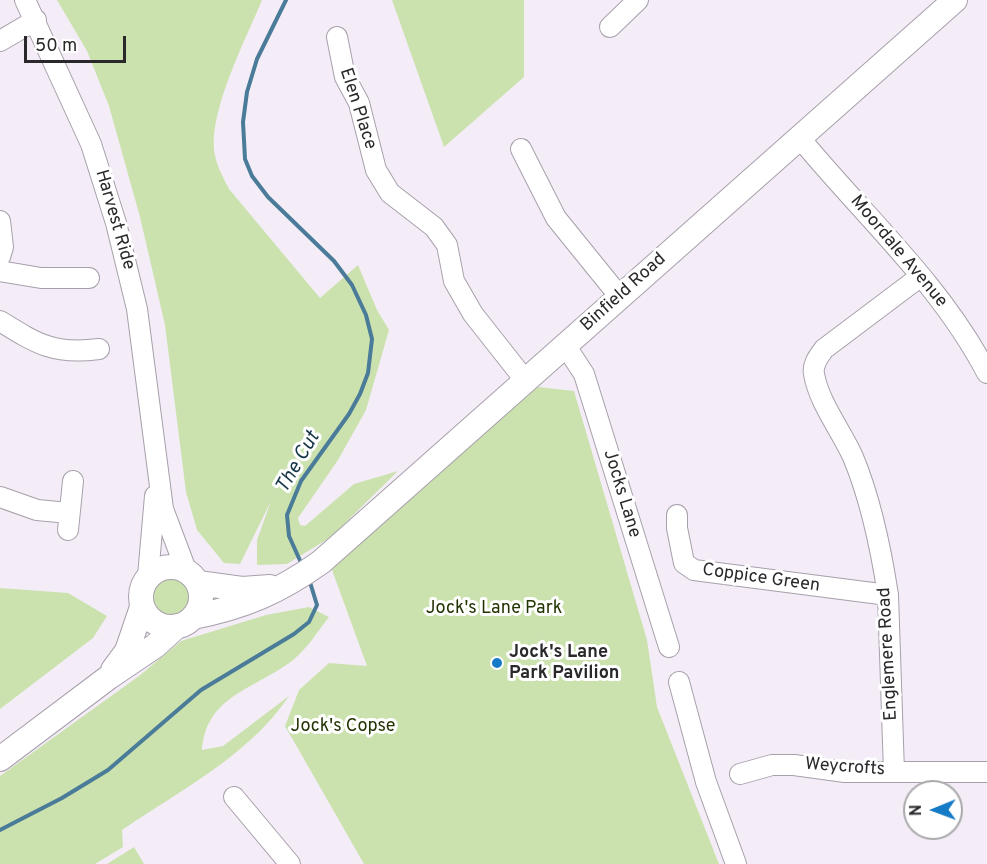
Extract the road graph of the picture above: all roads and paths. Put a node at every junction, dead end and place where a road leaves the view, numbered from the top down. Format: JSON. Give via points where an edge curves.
{"nodes":[{"id":1,"x":25,"y":0,"type":"edge"},
{"id":2,"x":638,"y":0,"type":"edge"},
{"id":3,"x":955,"y":0,"type":"edge"},
{"id":4,"x":36,"y":20,"type":"junction"},
{"id":5,"x":610,"y":27,"type":"dead end"},
{"id":6,"x":337,"y":37,"type":"dead end"},
{"id":7,"x":0,"y":41,"type":"edge"},
{"id":8,"x":799,"y":137,"type":"junction"},
{"id":9,"x":521,"y":149,"type":"dead end"},
{"id":10,"x":0,"y":221,"type":"edge"},
{"id":11,"x":0,"y":257,"type":"edge"},
{"id":12,"x":0,"y":271,"type":"edge"},
{"id":13,"x":921,"y":276,"type":"junction"},
{"id":14,"x":89,"y":278,"type":"dead end"},
{"id":15,"x":620,"y":297,"type":"junction"},
{"id":16,"x":0,"y":321,"type":"edge"},
{"id":17,"x":565,"y":345,"type":"junction"},
{"id":18,"x":981,"y":348,"type":"edge"},
{"id":19,"x":99,"y":349,"type":"dead end"},
{"id":20,"x":987,"y":373,"type":"edge"},
{"id":21,"x":525,"y":380,"type":"junction"},
{"id":22,"x":156,"y":454,"type":"junction"},
{"id":23,"x":73,"y":481,"type":"dead end"},
{"id":24,"x":0,"y":497,"type":"edge"},
{"id":25,"x":677,"y":515,"type":"dead end"},
{"id":26,"x":148,"y":576,"type":"junction"},
{"id":27,"x":192,"y":577,"type":"junction"},
{"id":28,"x":291,"y":584,"type":"junction"},
{"id":29,"x":888,"y":595,"type":"junction"},
{"id":30,"x":142,"y":607,"type":"junction"},
{"id":31,"x":185,"y":621,"type":"junction"},
{"id":32,"x":669,"y":646,"type":"dead end"},
{"id":33,"x":109,"y":677,"type":"junction"},
{"id":34,"x":679,"y":682,"type":"dead end"},
{"id":35,"x":0,"y":759,"type":"edge"},
{"id":36,"x":894,"y":772,"type":"junction"},
{"id":37,"x":987,"y":772,"type":"edge"},
{"id":38,"x":740,"y":774,"type":"dead end"},
{"id":39,"x":234,"y":797,"type":"dead end"},
{"id":40,"x":290,"y":864,"type":"edge"},
{"id":41,"x":736,"y":864,"type":"edge"}],
"edges":[{"from":1,"to":4,"type":"street","name":"Harvest Ride"},
{"from":2,"to":5,"type":"street"},
{"from":3,"to":8,"type":"main road","name":"Binfield Road"},
{"from":4,"to":7,"type":"street"},
{"from":4,"to":22,"type":"street","name":"Harvest Ride","via":[[91,144],[116,223],[138,319]]},
{"from":6,"to":21,"type":"street","name":"Elen Place","via":[[345,77],[359,103],[376,170],[390,194],[434,227],[447,245],[453,280],[473,314]]},
{"from":8,"to":13,"type":"street","name":"Moordale Avenue"},
{"from":8,"to":15,"type":"main road","name":"Binfield Road"},
{"from":9,"to":15,"type":"street","via":[[556,218]]},
{"from":10,"to":11,"type":"street"},
{"from":12,"to":14,"type":"street","via":[[41,278]]},
{"from":13,"to":18,"type":"street","name":"Moordale Avenue"},
{"from":13,"to":29,"type":"street","name":"Englemere Road","via":[[824,349],[813,370],[853,458],[878,541]]},
{"from":15,"to":17,"type":"main road","name":"Binfield Road"},
{"from":16,"to":19,"type":"street","via":[[39,345],[75,352]]},
{"from":17,"to":21,"type":"main road","name":"Binfield Road"},
{"from":17,"to":32,"type":"street","name":"Jocks Lane","via":[[584,374]]},
{"from":18,"to":20,"type":"street","name":"Moordale Avenue"},
{"from":21,"to":28,"type":"main road","name":"Binfield Road","via":[[321,562]]},
{"from":22,"to":26,"type":"street","name":"Harvest Ride"},
{"from":22,"to":27,"type":"street","name":"Harvest Ride","via":[[164,509]]},
{"from":23,"to":24,"type":"street","via":[[68,522]]},
{"from":25,"to":29,"type":"street","name":"Coppice Green","via":[[684,563],[694,570]]},
{"from":26,"to":27,"type":"main road","via":[[166,567]]},
{"from":26,"to":30,"type":"main road","via":[[141,591]]},
{"from":27,"to":28,"type":"main road","name":"Binfield Road","via":[[255,590]]},
{"from":27,"to":31,"type":"main road","via":[[201,600]]},
{"from":28,"to":31,"type":"main road","name":"Binfield Road","via":[[262,599]]},
{"from":29,"to":36,"type":"street","name":"Englemere Road"},
{"from":30,"to":31,"type":"main road","via":[[160,625]]},
{"from":30,"to":33,"type":"main road","name":"Binfield Road","via":[[127,651]]},
{"from":31,"to":33,"type":"main road","name":"Binfield Road"},
{"from":33,"to":35,"type":"main road","name":"Binfield Road"},
{"from":34,"to":41,"type":"street","via":[[706,782]]},
{"from":36,"to":37,"type":"street","name":"Weycrofts"},
{"from":36,"to":38,"type":"street","name":"Weycrofts","via":[[772,765]]},
{"from":39,"to":40,"type":"street"}]}
